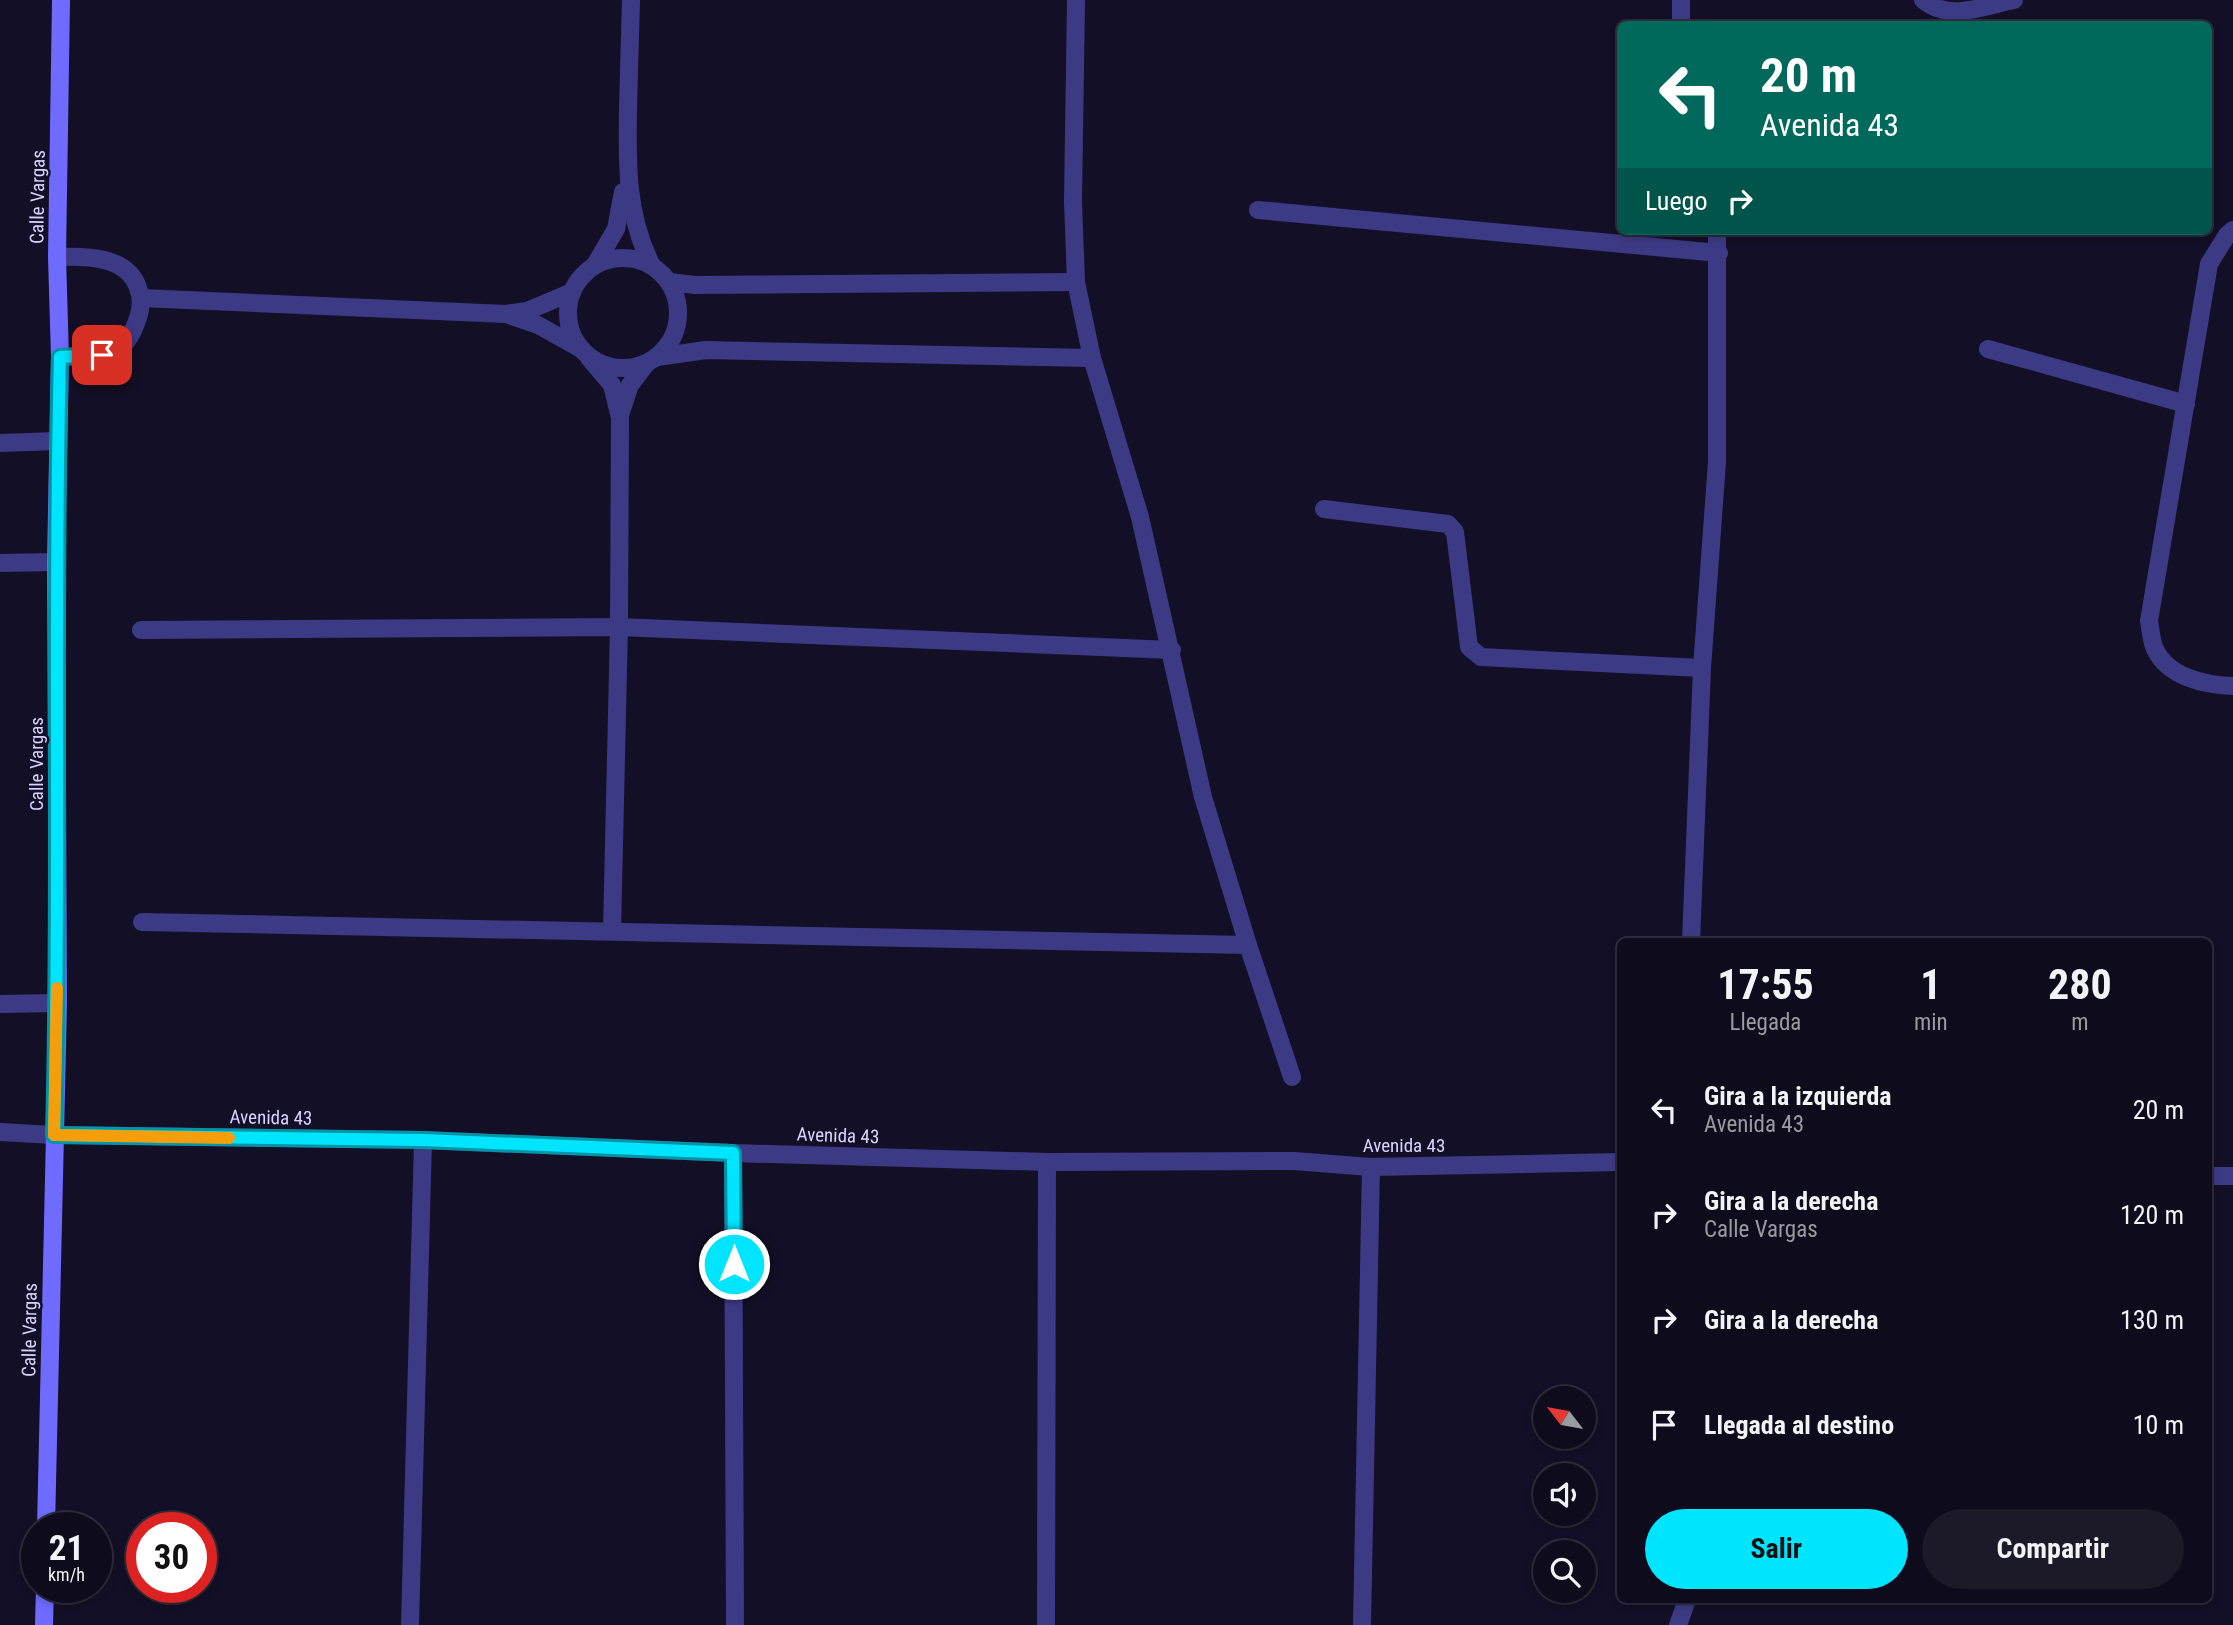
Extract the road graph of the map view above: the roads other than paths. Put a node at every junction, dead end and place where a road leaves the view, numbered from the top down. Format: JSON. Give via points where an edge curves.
{"nodes":[{"id":1,"x":61,"y":0,"type":"edge"},
{"id":2,"x":631,"y":0,"type":"edge"},
{"id":3,"x":1076,"y":0,"type":"edge"},
{"id":4,"x":1681,"y":0,"type":"edge"},
{"id":5,"x":1923,"y":0,"type":"edge"},
{"id":6,"x":2014,"y":0,"type":"edge"},
{"id":7,"x":1681,"y":21,"type":"edge"},
{"id":8,"x":627,"y":161,"type":"junction"},
{"id":9,"x":1258,"y":210,"type":"dead end"},
{"id":10,"x":2233,"y":230,"type":"edge"},
{"id":11,"x":1717,"y":235,"type":"edge"},
{"id":12,"x":1719,"y":253,"type":"junction"},
{"id":13,"x":57,"y":257,"type":"junction"},
{"id":14,"x":595,"y":265,"type":"junction"},
{"id":15,"x":652,"y":266,"type":"junction"},
{"id":16,"x":669,"y":282,"type":"junction"},
{"id":17,"x":1076,"y":282,"type":"junction"},
{"id":18,"x":572,"y":292,"type":"junction"},
{"id":19,"x":141,"y":298,"type":"junction"},
{"id":20,"x":506,"y":314,"type":"junction"},
{"id":21,"x":1988,"y":349,"type":"dead end"},
{"id":22,"x":585,"y":353,"type":"junction"},
{"id":23,"x":60,"y":357,"type":"junction"},
{"id":24,"x":1092,"y":358,"type":"junction"},
{"id":25,"x":652,"y":360,"type":"junction"},
{"id":26,"x":2186,"y":404,"type":"junction"},
{"id":27,"x":620,"y":418,"type":"junction"},
{"id":28,"x":57,"y":441,"type":"junction"},
{"id":29,"x":0,"y":443,"type":"edge"},
{"id":30,"x":1324,"y":509,"type":"dead end"},
{"id":31,"x":56,"y":562,"type":"junction"},
{"id":32,"x":0,"y":563,"type":"edge"},
{"id":33,"x":619,"y":627,"type":"junction"},
{"id":34,"x":141,"y":630,"type":"dead end"},
{"id":35,"x":1172,"y":650,"type":"junction"},
{"id":36,"x":1702,"y":668,"type":"junction"},
{"id":37,"x":2233,"y":686,"type":"edge"},
{"id":38,"x":142,"y":922,"type":"dead end"},
{"id":39,"x":612,"y":931,"type":"junction"},
{"id":40,"x":1691,"y":938,"type":"edge"},
{"id":41,"x":1248,"y":944,"type":"junction"},
{"id":42,"x":58,"y":1003,"type":"junction"},
{"id":43,"x":0,"y":1004,"type":"edge"},
{"id":44,"x":1292,"y":1077,"type":"dead end"},
{"id":45,"x":0,"y":1132,"type":"edge"},
{"id":46,"x":54,"y":1135,"type":"junction"},
{"id":47,"x":423,"y":1140,"type":"junction"},
{"id":48,"x":733,"y":1153,"type":"junction"},
{"id":49,"x":1047,"y":1162,"type":"junction"},
{"id":50,"x":1617,"y":1162,"type":"edge"},
{"id":51,"x":1371,"y":1167,"type":"junction"},
{"id":52,"x":2212,"y":1176,"type":"edge"},
{"id":53,"x":2233,"y":1176,"type":"edge"},
{"id":54,"x":46,"y":1512,"type":"edge"},
{"id":55,"x":45,"y":1603,"type":"edge"},
{"id":56,"x":1687,"y":1603,"type":"edge"},
{"id":57,"x":44,"y":1625,"type":"edge"},
{"id":58,"x":410,"y":1625,"type":"edge"},
{"id":59,"x":735,"y":1625,"type":"edge"},
{"id":60,"x":1046,"y":1625,"type":"edge"},
{"id":61,"x":1362,"y":1625,"type":"edge"},
{"id":62,"x":1678,"y":1625,"type":"edge"}],
"edges":[{"from":1,"to":13,"type":"street","name":"Calle Vargas"},
{"from":2,"to":8,"type":"street"},
{"from":3,"to":17,"type":"street"},
{"from":4,"to":7,"type":"street"},
{"from":5,"to":6,"type":"street","via":[[1934,9],[1951,13]]},
{"from":8,"to":14,"type":"street","via":[[619,220]]},
{"from":8,"to":15,"type":"street","via":[[631,208]]},
{"from":9,"to":12,"type":"street"},
{"from":10,"to":26,"type":"street","via":[[2209,264]]},
{"from":11,"to":12,"type":"street"},
{"from":12,"to":36,"type":"street","via":[[1717,462]]},
{"from":13,"to":19,"type":"street","via":[[102,259],[123,267],[136,278]]},
{"from":13,"to":23,"type":"street","name":"Calle Vargas"},
{"from":14,"to":15,"type":"street","via":[[617,257]]},
{"from":14,"to":18,"type":"street"},
{"from":15,"to":16,"type":"street"},
{"from":16,"to":17,"type":"street"},
{"from":16,"to":25,"type":"street","via":[[678,304],[677,328],[666,349]]},
{"from":17,"to":24,"type":"street"},
{"from":18,"to":20,"type":"street"},
{"from":18,"to":22,"type":"street","via":[[570,328]]},
{"from":19,"to":20,"type":"street"},
{"from":19,"to":23,"type":"street","via":[[130,338],[118,349],[102,355]]},
{"from":20,"to":22,"type":"street"},
{"from":21,"to":26,"type":"street"},
{"from":22,"to":25,"type":"street","via":[[611,368]]},
{"from":22,"to":27,"type":"street","via":[[612,385]]},
{"from":23,"to":28,"type":"street","name":"Calle Vargas"},
{"from":24,"to":25,"type":"street","via":[[706,350]]},
{"from":24,"to":35,"type":"street","via":[[1140,517]]},
{"from":25,"to":27,"type":"street","via":[[630,385]]},
{"from":26,"to":37,"type":"street","via":[[2150,621],[2153,646],[2163,662],[2184,676]]},
{"from":27,"to":33,"type":"street"},
{"from":28,"to":29,"type":"street"},
{"from":28,"to":31,"type":"street","name":"Calle Vargas"},
{"from":30,"to":36,"type":"street","via":[[1448,524],[1455,532],[1469,648],[1481,657]]},
{"from":31,"to":32,"type":"street"},
{"from":31,"to":42,"type":"street","name":"Calle Vargas"},
{"from":33,"to":34,"type":"street"},
{"from":33,"to":35,"type":"street"},
{"from":33,"to":39,"type":"street"},
{"from":35,"to":41,"type":"street","via":[[1203,797]]},
{"from":36,"to":40,"type":"street"},
{"from":38,"to":39,"type":"street"},
{"from":39,"to":41,"type":"street"},
{"from":41,"to":44,"type":"street"},
{"from":42,"to":43,"type":"street"},
{"from":42,"to":46,"type":"street","name":"Calle Vargas"},
{"from":45,"to":46,"type":"street","name":"Avenida 43"},
{"from":46,"to":47,"type":"street","name":"Avenida 43"},
{"from":46,"to":54,"type":"street","name":"Calle Vargas"},
{"from":47,"to":48,"type":"street","name":"Avenida 43"},
{"from":47,"to":58,"type":"street"},
{"from":48,"to":49,"type":"street","name":"Avenida 43"},
{"from":48,"to":59,"type":"street"},
{"from":49,"to":51,"type":"street","name":"Avenida 43","via":[[1294,1161]]},
{"from":49,"to":60,"type":"street"},
{"from":50,"to":51,"type":"street","name":"Avenida 43"},
{"from":51,"to":61,"type":"street"},
{"from":52,"to":53,"type":"street"},
{"from":55,"to":57,"type":"street"},
{"from":56,"to":62,"type":"street"}]}
